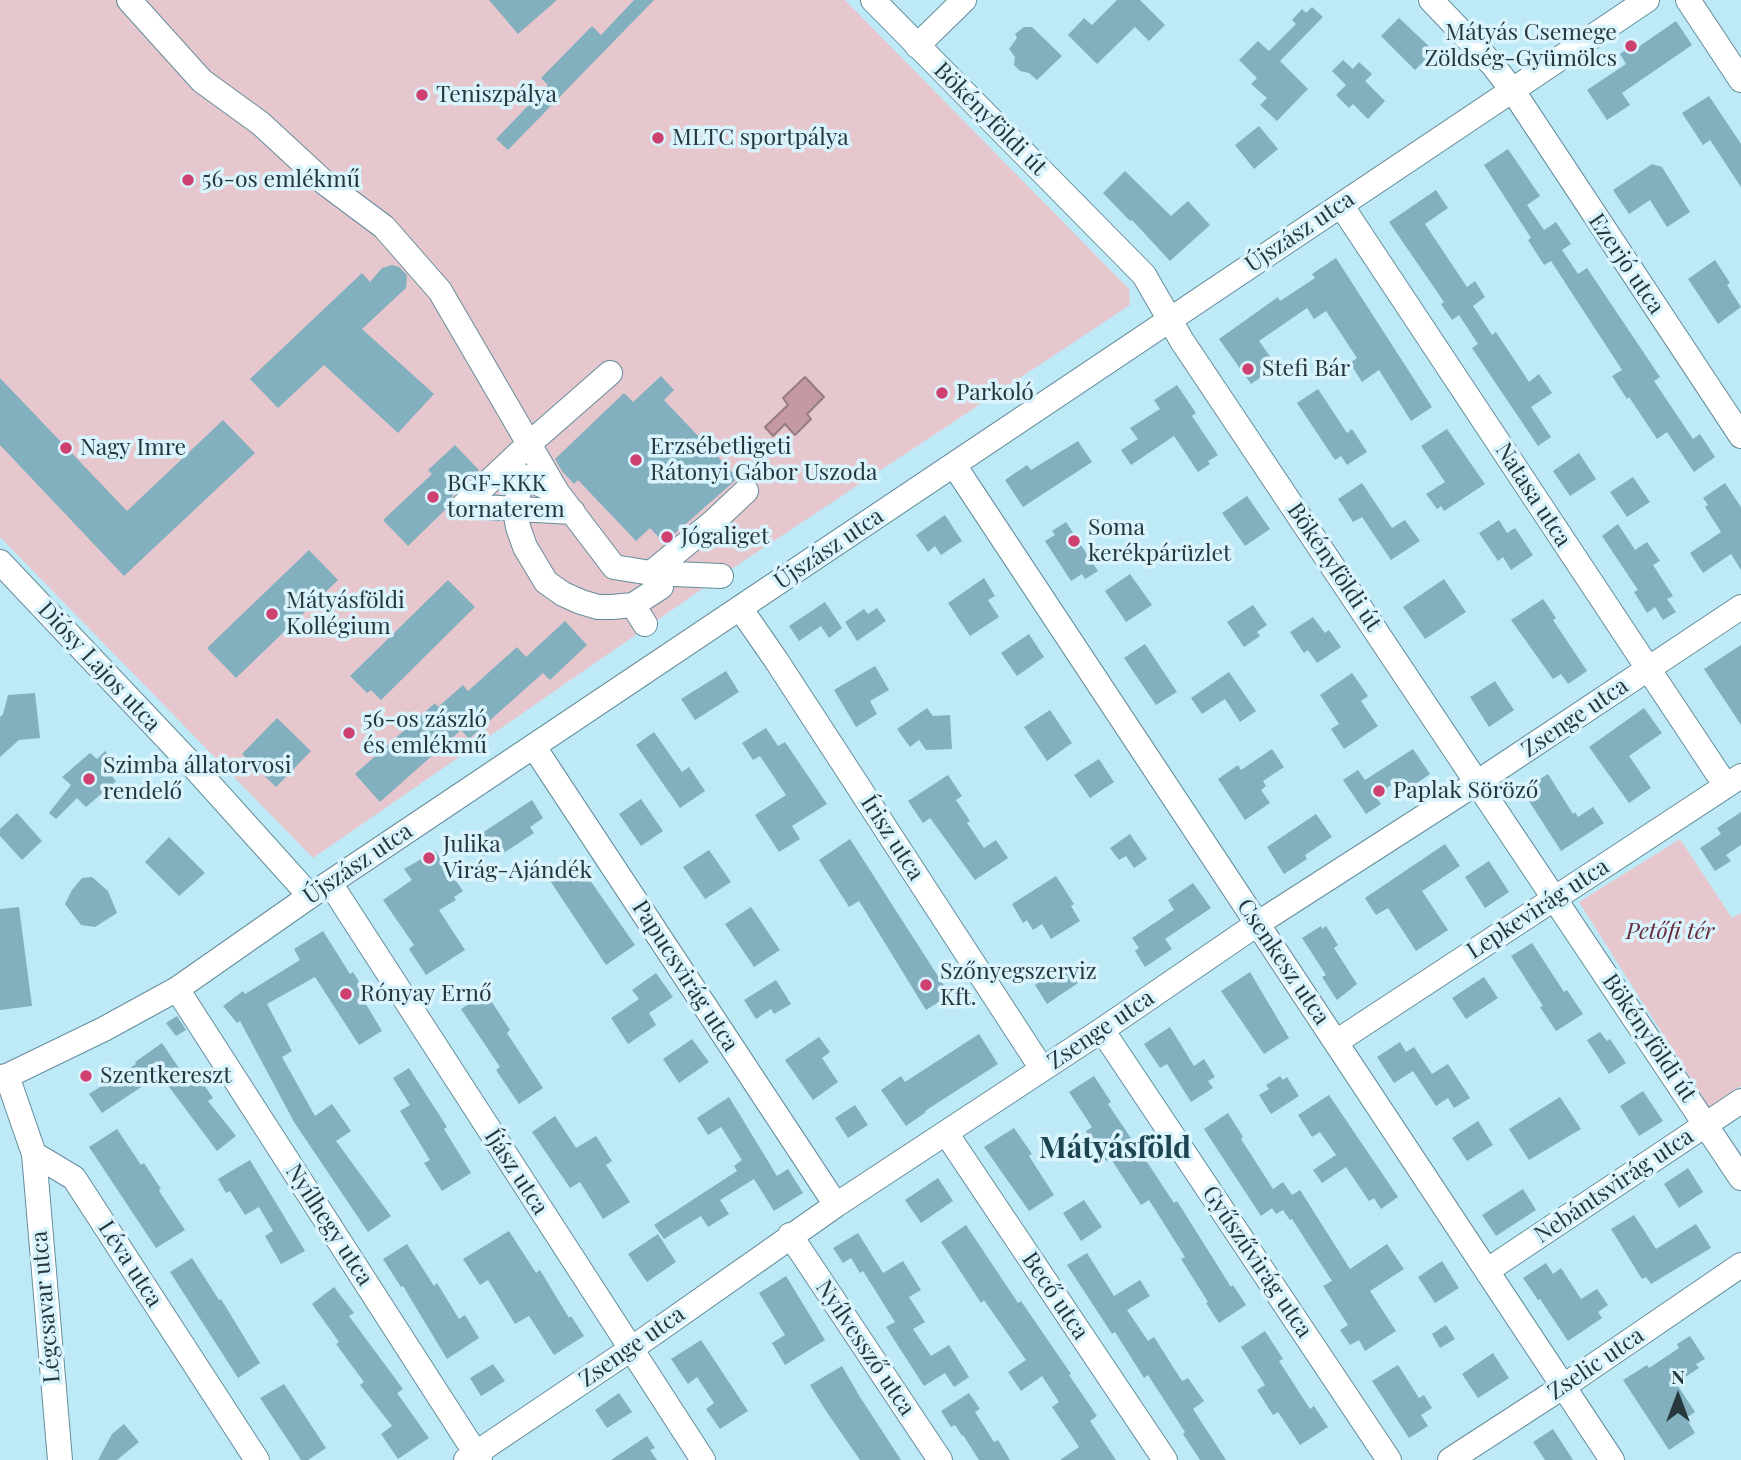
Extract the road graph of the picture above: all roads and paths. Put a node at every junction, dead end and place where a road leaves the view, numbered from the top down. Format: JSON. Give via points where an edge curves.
{"nodes":[{"id":1,"x":129,"y":0,"type":"edge"},
{"id":2,"x":873,"y":0,"type":"edge"},
{"id":3,"x":964,"y":0,"type":"edge"},
{"id":4,"x":1431,"y":0,"type":"edge"},
{"id":5,"x":1647,"y":0,"type":"edge"},
{"id":6,"x":1688,"y":0,"type":"edge"},
{"id":7,"x":917,"y":46,"type":"junction"},
{"id":8,"x":1741,"y":80,"type":"edge"},
{"id":9,"x":1513,"y":91,"type":"junction"},
{"id":10,"x":1341,"y":205,"type":"junction"},
{"id":11,"x":1170,"y":319,"type":"junction"},
{"id":12,"x":610,"y":373,"type":"dead end"},
{"id":13,"x":1741,"y":436,"type":"edge"},
{"id":14,"x":530,"y":443,"type":"junction"},
{"id":15,"x":954,"y":465,"type":"junction"},
{"id":16,"x":513,"y":472,"type":"junction"},
{"id":17,"x":747,"y":491,"type":"dead end"},
{"id":18,"x":557,"y":492,"type":"junction"},
{"id":19,"x":516,"y":510,"type":"junction"},
{"id":20,"x":573,"y":512,"type":"junction"},
{"id":21,"x":0,"y":562,"type":"edge"},
{"id":22,"x":721,"y":576,"type":"dead end"},
{"id":23,"x":662,"y":589,"type":"junction"},
{"id":24,"x":1741,"y":607,"type":"edge"},
{"id":25,"x":740,"y":608,"type":"junction"},
{"id":26,"x":1648,"y":669,"type":"junction"},
{"id":27,"x":534,"y":747,"type":"junction"},
{"id":28,"x":1733,"y":781,"type":"edge"},
{"id":29,"x":1478,"y":782,"type":"junction"},
{"id":30,"x":320,"y":889,"type":"junction"},
{"id":31,"x":1555,"y":898,"type":"junction"},
{"id":32,"x":1257,"y":924,"type":"junction"},
{"id":33,"x":177,"y":989,"type":"junction"},
{"id":34,"x":1102,"y":1030,"type":"junction"},
{"id":35,"x":1336,"y":1042,"type":"junction"},
{"id":36,"x":1042,"y":1069,"type":"junction"},
{"id":37,"x":3,"y":1076,"type":"edge"},
{"id":38,"x":1741,"y":1101,"type":"edge"},
{"id":39,"x":1706,"y":1124,"type":"junction"},
{"id":40,"x":946,"y":1133,"type":"junction"},
{"id":41,"x":34,"y":1154,"type":"junction"},
{"id":42,"x":1741,"y":1178,"type":"edge"},
{"id":43,"x":836,"y":1205,"type":"junction"},
{"id":44,"x":790,"y":1236,"type":"junction"},
{"id":45,"x":1741,"y":1265,"type":"edge"},
{"id":46,"x":1488,"y":1270,"type":"junction"},
{"id":47,"x":631,"y":1349,"type":"junction"},
{"id":48,"x":1564,"y":1386,"type":"junction"},
{"id":49,"x":54,"y":1453,"type":"edge"},
{"id":50,"x":474,"y":1458,"type":"edge"},
{"id":51,"x":257,"y":1460,"type":"edge"},
{"id":52,"x":702,"y":1460,"type":"edge"},
{"id":53,"x":940,"y":1460,"type":"edge"},
{"id":54,"x":1165,"y":1460,"type":"edge"},
{"id":55,"x":1389,"y":1460,"type":"edge"},
{"id":56,"x":1450,"y":1460,"type":"edge"},
{"id":57,"x":1612,"y":1460,"type":"edge"}],
"edges":[{"from":1,"to":14,"type":"street","via":[[202,80],[384,228],[440,290]]},
{"from":2,"to":7,"type":"street","name":"Bökényföldi út"},
{"from":3,"to":7,"type":"street"},
{"from":4,"to":9,"type":"street","name":"Ezerjó utca"},
{"from":5,"to":9,"type":"street","name":"Újszász utca"},
{"from":6,"to":8,"type":"street"},
{"from":7,"to":11,"type":"street","name":"Bökényföldi út","via":[[1144,275]]},
{"from":9,"to":10,"type":"street","name":"Újszász utca"},
{"from":9,"to":13,"type":"street","name":"Ezerjó utca"},
{"from":10,"to":11,"type":"street","name":"Újszász utca"},
{"from":10,"to":26,"type":"street","name":"Natasa utca"},
{"from":11,"to":15,"type":"street","name":"Újszász utca"},
{"from":11,"to":29,"type":"street","name":"Bökényföldi út"},
{"from":12,"to":14,"type":"street"},
{"from":14,"to":16,"type":"street"},
{"from":14,"to":18,"type":"street"},
{"from":15,"to":25,"type":"street","name":"Újszász utca"},
{"from":15,"to":32,"type":"street","name":"Csenkesz utca"},
{"from":16,"to":18,"type":"street"},
{"from":16,"to":19,"type":"street"},
{"from":16,"to":19,"type":"street","via":[[463,506]]},
{"from":17,"to":23,"type":"street","via":[[713,522]]},
{"from":18,"to":20,"type":"street"},
{"from":19,"to":20,"type":"street"},
{"from":19,"to":23,"type":"street","via":[[525,547],[546,582],[563,594],[598,607],[639,614]]},
{"from":20,"to":23,"type":"street","via":[[614,567]]},
{"from":21,"to":30,"type":"street","name":"Diósy Lajos utca","via":[[192,766]]},
{"from":22,"to":23,"type":"street"},
{"from":24,"to":26,"type":"street","name":"Zsenge utca"},
{"from":25,"to":27,"type":"street","name":"Újszász utca"},
{"from":25,"to":36,"type":"street","name":"Írisz utca"},
{"from":26,"to":28,"type":"street","name":"Natasa utca"},
{"from":26,"to":29,"type":"street","name":"Zsenge utca"},
{"from":27,"to":30,"type":"street","name":"Újszász utca"},
{"from":27,"to":43,"type":"street","name":"Papucsvirág utca"},
{"from":28,"to":31,"type":"street","name":"Lepkevirág utca"},
{"from":29,"to":31,"type":"street","name":"Bökényföldi út"},
{"from":29,"to":32,"type":"street","name":"Zsenge utca"},
{"from":30,"to":33,"type":"street","name":"Újszász utca"},
{"from":30,"to":47,"type":"street","name":"Íjász utca"},
{"from":31,"to":35,"type":"street","name":"Lepkevirág utca"},
{"from":31,"to":39,"type":"street","name":"Bökényföldi út"},
{"from":32,"to":34,"type":"street","name":"Zsenge utca"},
{"from":32,"to":35,"type":"street","name":"Csenkesz utca"},
{"from":33,"to":37,"type":"street","name":"Újszász utca"},
{"from":33,"to":50,"type":"street","name":"Nyílhegy utca"},
{"from":34,"to":36,"type":"street","name":"Zsenge utca"},
{"from":34,"to":55,"type":"street","name":"Gyűszűvirág utca"},
{"from":35,"to":46,"type":"street","name":"Csenkesz utca"},
{"from":36,"to":40,"type":"street","name":"Zsenge utca"},
{"from":37,"to":41,"type":"street"},
{"from":38,"to":39,"type":"street","name":"Nebántsvirág utca"},
{"from":39,"to":42,"type":"street","name":"Bökényföldi út"},
{"from":39,"to":46,"type":"street","name":"Nebántsvirág utca"},
{"from":40,"to":43,"type":"street","name":"Zsenge utca"},
{"from":40,"to":54,"type":"street","name":"Becő utca"},
{"from":41,"to":49,"type":"street","name":"Légcsavar utca"},
{"from":41,"to":51,"type":"street","name":"Léva utca","via":[[74,1178]]},
{"from":43,"to":44,"type":"street","name":"Zsenge utca"},
{"from":44,"to":47,"type":"street","name":"Zsenge utca"},
{"from":44,"to":53,"type":"street","name":"Nyílvessző utca"},
{"from":45,"to":48,"type":"street","name":"Zselic utca"},
{"from":46,"to":48,"type":"street","name":"Csenkesz utca"},
{"from":47,"to":50,"type":"street","name":"Zsenge utca"},
{"from":47,"to":52,"type":"street","name":"Íjász utca"},
{"from":48,"to":56,"type":"street","name":"Zselic utca"},
{"from":48,"to":57,"type":"street","name":"Csenkesz utca"}]}
